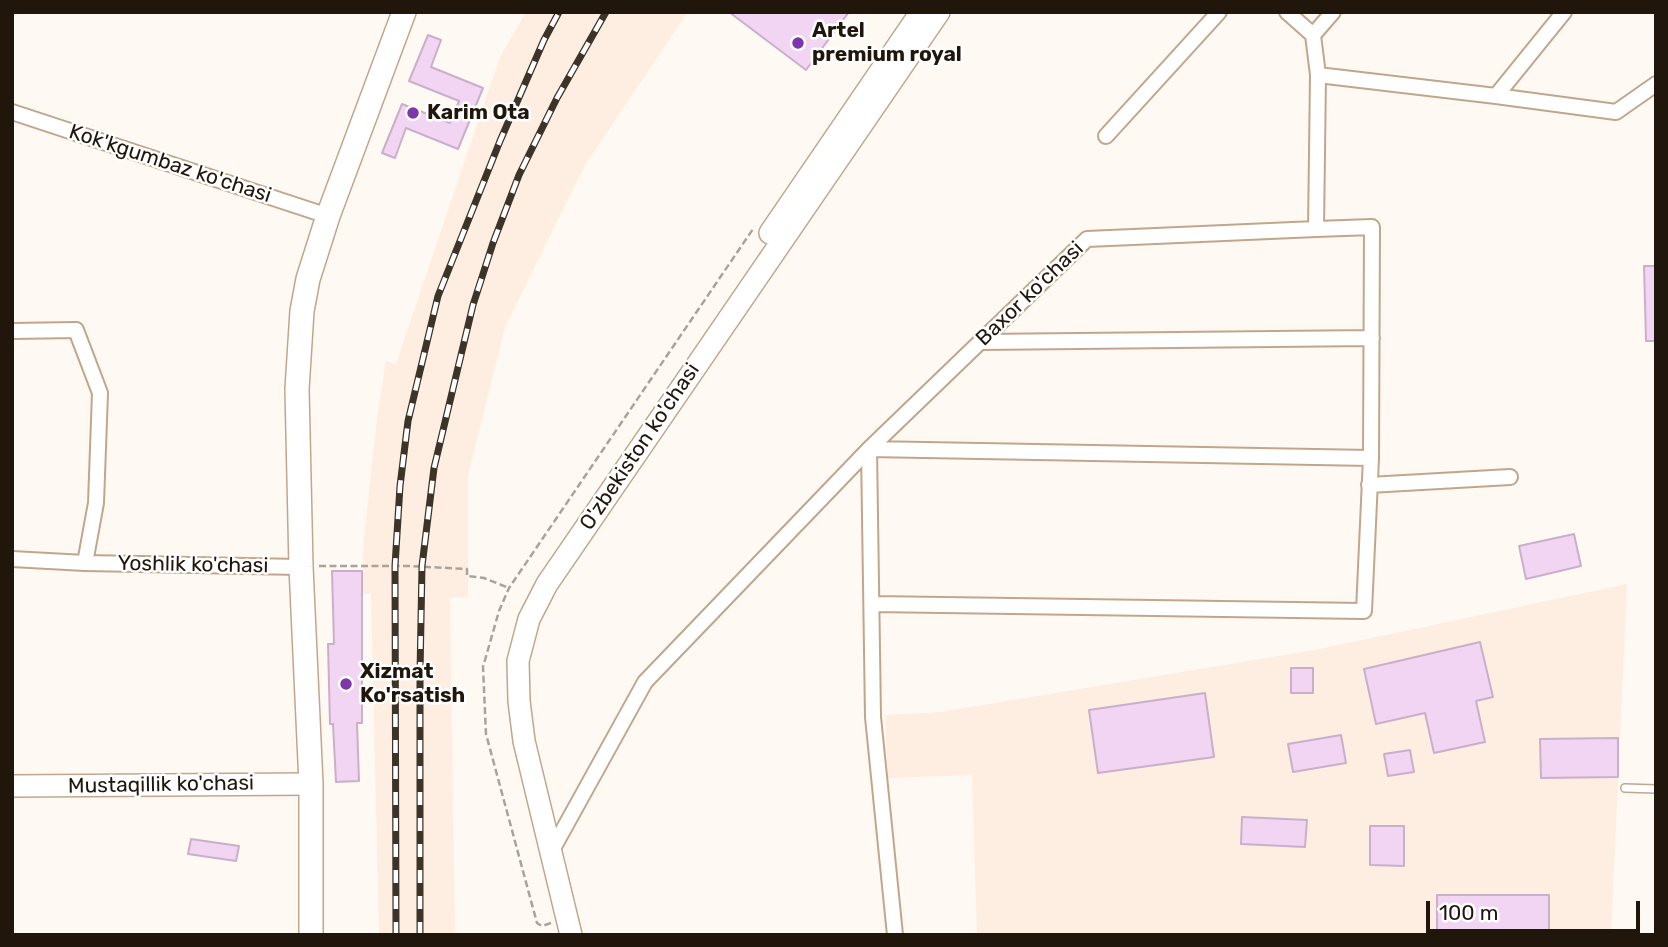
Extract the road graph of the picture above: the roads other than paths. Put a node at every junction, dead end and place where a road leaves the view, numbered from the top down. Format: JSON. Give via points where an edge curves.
{"nodes":[{"id":1,"x":404,"y":12,"type":"edge"},
{"id":2,"x":921,"y":12,"type":"edge"},
{"id":3,"x":939,"y":12,"type":"edge"},
{"id":4,"x":1219,"y":12,"type":"edge"},
{"id":5,"x":1287,"y":12,"type":"edge"},
{"id":6,"x":1333,"y":12,"type":"edge"},
{"id":7,"x":1564,"y":12,"type":"edge"},
{"id":8,"x":1313,"y":35,"type":"junction"},
{"id":9,"x":1318,"y":75,"type":"junction"},
{"id":10,"x":1656,"y":84,"type":"edge"},
{"id":11,"x":1496,"y":96,"type":"junction"},
{"id":12,"x":12,"y":112,"type":"edge"},
{"id":13,"x":1106,"y":136,"type":"dead end"},
{"id":14,"x":328,"y":216,"type":"junction"},
{"id":15,"x":1316,"y":229,"type":"junction"},
{"id":16,"x":12,"y":331,"type":"edge"},
{"id":17,"x":1372,"y":338,"type":"junction"},
{"id":18,"x":980,"y":342,"type":"junction"},
{"id":19,"x":869,"y":449,"type":"junction"},
{"id":20,"x":1371,"y":458,"type":"junction"},
{"id":21,"x":1510,"y":477,"type":"dead end"},
{"id":22,"x":1369,"y":485,"type":"junction"},
{"id":23,"x":12,"y":559,"type":"edge"},
{"id":24,"x":85,"y":563,"type":"junction"},
{"id":25,"x":301,"y":567,"type":"junction"},
{"id":26,"x":872,"y":604,"type":"junction"},
{"id":27,"x":310,"y":784,"type":"junction"},
{"id":28,"x":12,"y":786,"type":"edge"},
{"id":29,"x":1625,"y":788,"type":"dead end"},
{"id":30,"x":1656,"y":789,"type":"edge"},
{"id":31,"x":551,"y":852,"type":"junction"},
{"id":32,"x":311,"y":935,"type":"edge"},
{"id":33,"x":560,"y":935,"type":"edge"},
{"id":34,"x":571,"y":935,"type":"edge"},
{"id":35,"x":895,"y":935,"type":"edge"}],
"edges":[{"from":1,"to":14,"type":"main road"},
{"from":2,"to":33,"type":"main road","name":"O'zbekiston ko'chasi","via":[[525,596],[507,660],[507,714]]},
{"from":3,"to":31,"type":"main road","name":"O'zbekiston ko'chasi","via":[[547,584],[529,619],[518,661],[519,701]]},
{"from":4,"to":13,"type":"street"},
{"from":5,"to":8,"type":"street"},
{"from":6,"to":8,"type":"street"},
{"from":7,"to":11,"type":"street"},
{"from":8,"to":9,"type":"street"},
{"from":9,"to":11,"type":"street"},
{"from":9,"to":15,"type":"street"},
{"from":10,"to":11,"type":"street","via":[[1616,112]]},
{"from":12,"to":14,"type":"street","name":"Kok'kgumbaz ko'chasi"},
{"from":14,"to":25,"type":"main road","via":[[308,279],[299,345]]},
{"from":15,"to":17,"type":"street","name":"Baxor ko'chasi","via":[[1371,227]]},
{"from":15,"to":18,"type":"street","name":"Baxor ko'chasi","via":[[1087,239]]},
{"from":16,"to":24,"type":"street","name":"Yoshlik ko'chasi","via":[[76,330],[100,393],[96,503]]},
{"from":17,"to":18,"type":"street"},
{"from":17,"to":20,"type":"street"},
{"from":18,"to":19,"type":"street","name":"Baxor ko'chasi"},
{"from":19,"to":20,"type":"street"},
{"from":19,"to":26,"type":"street"},
{"from":19,"to":31,"type":"street","name":"Baxor ko'chasi","via":[[645,682]]},
{"from":20,"to":22,"type":"street"},
{"from":21,"to":22,"type":"street"},
{"from":22,"to":26,"type":"street","via":[[1364,611]]},
{"from":23,"to":24,"type":"street","name":"Yoshlik ko'chasi"},
{"from":24,"to":25,"type":"street","name":"Yoshlik ko'chasi"},
{"from":25,"to":27,"type":"main road"},
{"from":26,"to":35,"type":"street","via":[[873,717]]},
{"from":27,"to":28,"type":"main road","name":"Mustaqillik ko'chasi"},
{"from":27,"to":32,"type":"main road"},
{"from":29,"to":30,"type":"lane"},
{"from":31,"to":34,"type":"main road","name":"O'zbekiston ko'chasi"}]}
